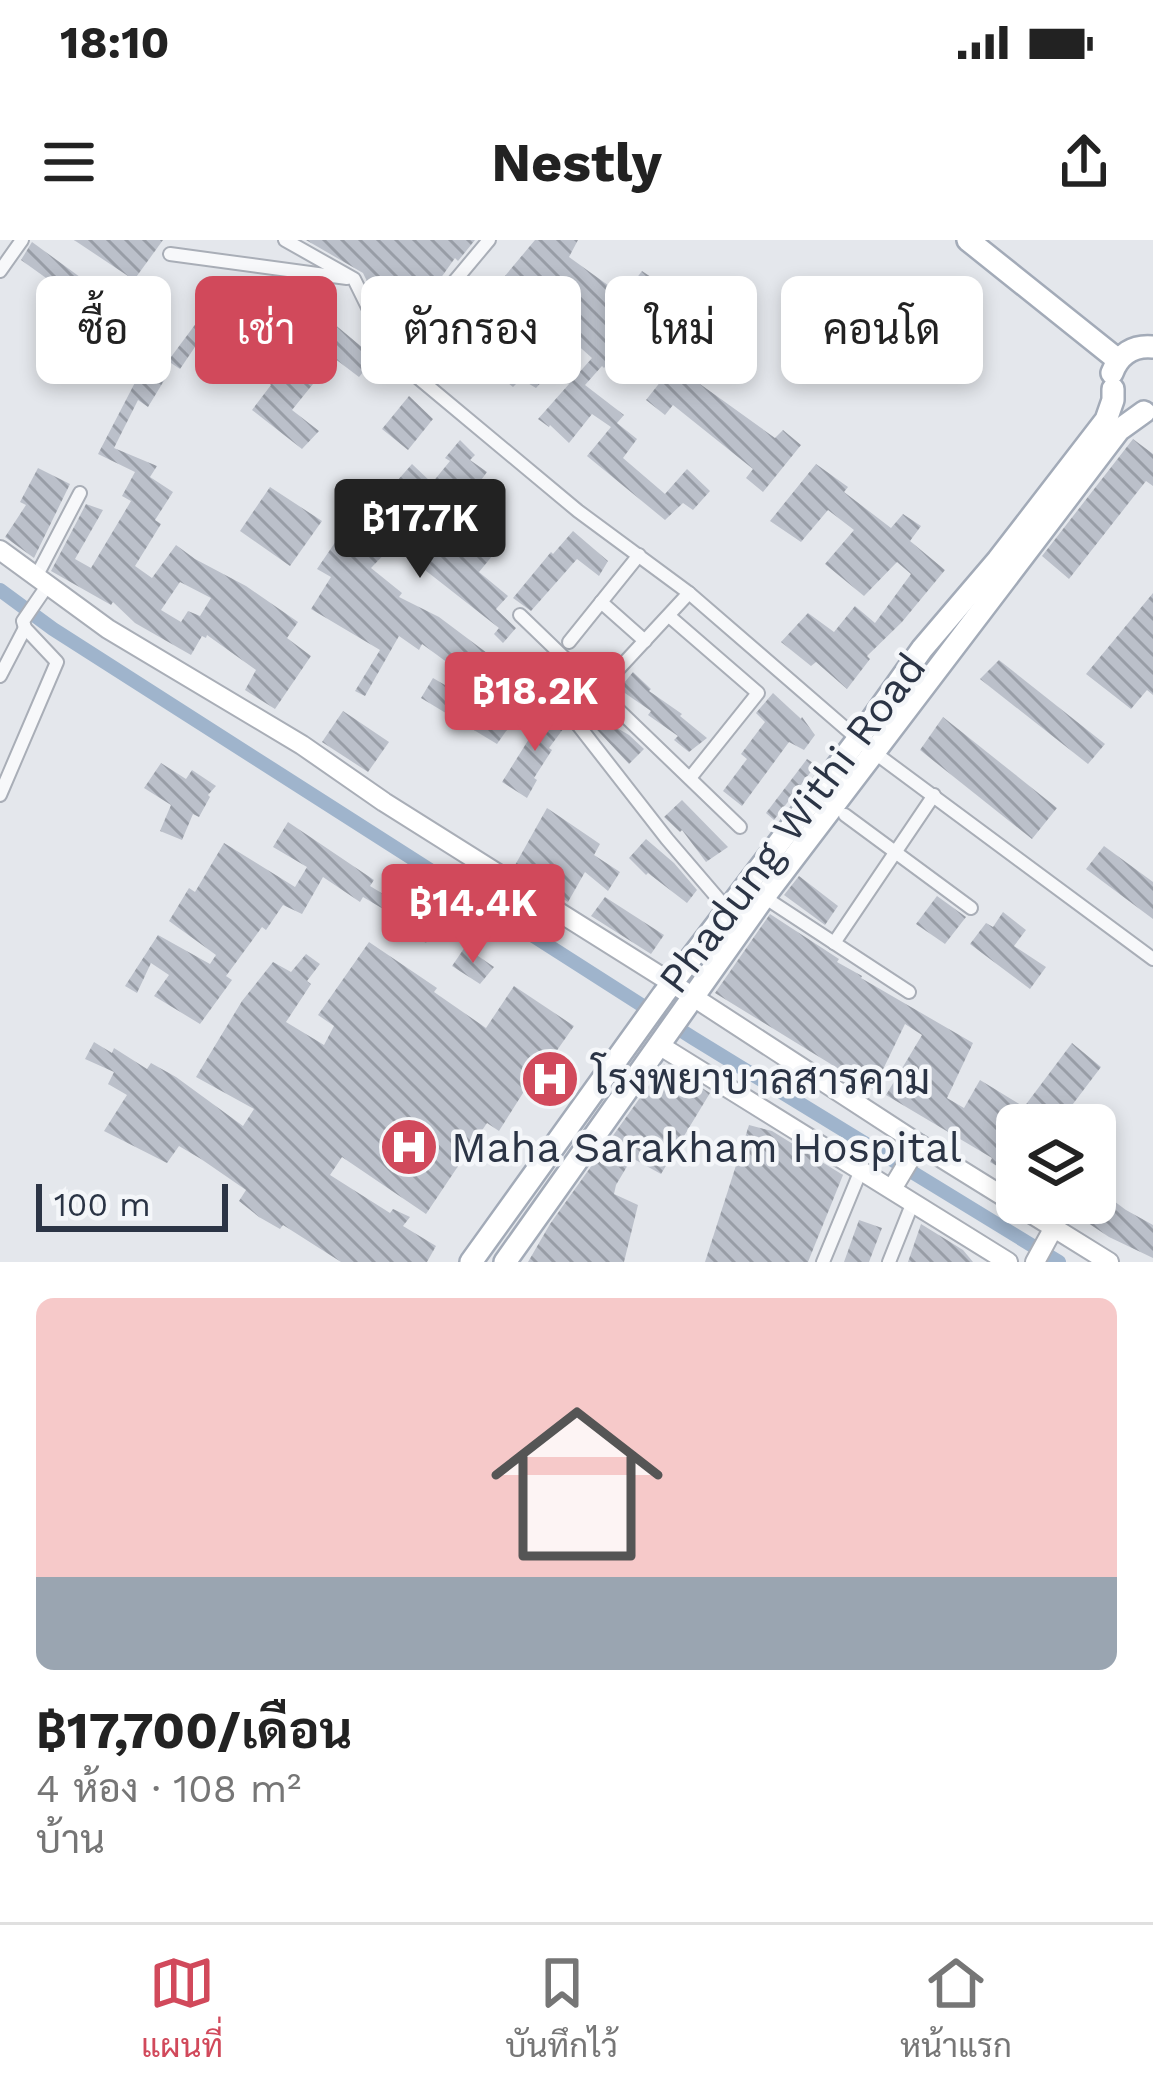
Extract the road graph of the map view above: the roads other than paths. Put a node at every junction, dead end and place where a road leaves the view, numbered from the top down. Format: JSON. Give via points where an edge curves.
{"nodes":[{"id":1,"x":22,"y":240,"type":"edge"},
{"id":2,"x":286,"y":240,"type":"edge"},
{"id":3,"x":489,"y":240,"type":"edge"},
{"id":4,"x":968,"y":240,"type":"edge"},
{"id":5,"x":170,"y":254,"type":"dead end"},
{"id":6,"x":0,"y":271,"type":"edge"},
{"id":7,"x":459,"y":276,"type":"edge"},
{"id":8,"x":354,"y":279,"type":"junction"},
{"id":9,"x":361,"y":293,"type":"edge"},
{"id":10,"x":1153,"y":347,"type":"edge"},
{"id":11,"x":1118,"y":360,"type":"junction"},
{"id":12,"x":426,"y":384,"type":"edge"},
{"id":13,"x":1113,"y":389,"type":"junction"},
{"id":14,"x":1149,"y":412,"type":"edge"},
{"id":15,"x":80,"y":493,"type":"dead end"},
{"id":16,"x":0,"y":550,"type":"edge"},
{"id":17,"x":639,"y":555,"type":"junction"},
{"id":18,"x":42,"y":585,"type":"junction"},
{"id":19,"x":688,"y":593,"type":"junction"},
{"id":20,"x":601,"y":602,"type":"junction"},
{"id":21,"x":520,"y":615,"type":"dead end"},
{"id":22,"x":669,"y":616,"type":"junction"},
{"id":23,"x":24,"y":624,"type":"junction"},
{"id":24,"x":646,"y":641,"type":"junction"},
{"id":25,"x":569,"y":642,"type":"dead end"},
{"id":26,"x":0,"y":676,"type":"edge"},
{"id":27,"x":599,"y":690,"type":"junction"},
{"id":28,"x":575,"y":721,"type":"dead end"},
{"id":29,"x":866,"y":746,"type":"junction"},
{"id":30,"x":690,"y":778,"type":"junction"},
{"id":31,"x":0,"y":795,"type":"edge"},
{"id":32,"x":934,"y":795,"type":"junction"},
{"id":33,"x":845,"y":814,"type":"dead end"},
{"id":34,"x":740,"y":827,"type":"dead end"},
{"id":35,"x":897,"y":853,"type":"junction"},
{"id":36,"x":764,"y":897,"type":"junction"},
{"id":37,"x":971,"y":908,"type":"dead end"},
{"id":38,"x":727,"y":909,"type":"junction"},
{"id":39,"x":834,"y":943,"type":"junction"},
{"id":40,"x":1153,"y":959,"type":"edge"},
{"id":41,"x":667,"y":989,"type":"junction"},
{"id":42,"x":909,"y":992,"type":"dead end"},
{"id":43,"x":688,"y":1002,"type":"junction"},
{"id":44,"x":663,"y":1039,"type":"junction"},
{"id":45,"x":919,"y":1144,"type":"junction"},
{"id":46,"x":861,"y":1170,"type":"junction"},
{"id":47,"x":892,"y":1189,"type":"junction"},
{"id":48,"x":913,"y":1202,"type":"junction"},
{"id":49,"x":1053,"y":1229,"type":"junction"},
{"id":50,"x":471,"y":1262,"type":"edge"},
{"id":51,"x":505,"y":1262,"type":"edge"},
{"id":52,"x":823,"y":1262,"type":"edge"},
{"id":53,"x":889,"y":1262,"type":"edge"},
{"id":54,"x":1008,"y":1262,"type":"edge"},
{"id":55,"x":1036,"y":1262,"type":"edge"},
{"id":56,"x":1109,"y":1262,"type":"edge"}],
"edges":[{"from":1,"to":6,"type":"street"},
{"from":2,"to":8,"type":"street"},
{"from":3,"to":7,"type":"street"},
{"from":4,"to":11,"type":"main road"},
{"from":5,"to":8,"type":"street"},
{"from":8,"to":9,"type":"street"},
{"from":10,"to":11,"type":"main road"},
{"from":11,"to":13,"type":"main road","name":"Phadung Withi Road"},
{"from":12,"to":17,"type":"street"},
{"from":13,"to":14,"type":"main road","via":[[1125,406]]},
{"from":13,"to":29,"type":"main road","name":"Phadung Withi Road","via":[[1106,421],[922,649]]},
{"from":14,"to":29,"type":"main road","name":"Phadung Withi Road","via":[[1119,430]]},
{"from":15,"to":18,"type":"street"},
{"from":16,"to":18,"type":"street"},
{"from":17,"to":19,"type":"street"},
{"from":17,"to":20,"type":"street"},
{"from":18,"to":23,"type":"street"},
{"from":18,"to":41,"type":"street","via":[[302,745]]},
{"from":19,"to":22,"type":"street"},
{"from":19,"to":29,"type":"street"},
{"from":20,"to":24,"type":"street"},
{"from":20,"to":25,"type":"street"},
{"from":21,"to":27,"type":"street"},
{"from":22,"to":24,"type":"street"},
{"from":22,"to":30,"type":"street","via":[[758,693]]},
{"from":23,"to":26,"type":"street"},
{"from":23,"to":31,"type":"street","via":[[57,662]]},
{"from":24,"to":27,"type":"street"},
{"from":27,"to":30,"type":"street"},
{"from":28,"to":38,"type":"street"},
{"from":29,"to":32,"type":"street"},
{"from":29,"to":36,"type":"main road","name":"Phadung Withi Road"},
{"from":29,"to":38,"type":"main road","name":"Phadung Withi Road"},
{"from":30,"to":34,"type":"street"},
{"from":32,"to":35,"type":"street"},
{"from":32,"to":40,"type":"street"},
{"from":33,"to":35,"type":"street"},
{"from":35,"to":37,"type":"street"},
{"from":35,"to":39,"type":"street"},
{"from":36,"to":39,"type":"street"},
{"from":36,"to":43,"type":"main road","name":"Phadung Withi Road"},
{"from":38,"to":41,"type":"main road","name":"Phadung Withi Road"},
{"from":39,"to":42,"type":"street"},
{"from":41,"to":43,"type":"street"},
{"from":41,"to":50,"type":"main road","name":"Phadung Withi Road"},
{"from":43,"to":44,"type":"main road","name":"Phadung Withi Road"},
{"from":43,"to":45,"type":"street"},
{"from":44,"to":46,"type":"street"},
{"from":44,"to":51,"type":"main road","name":"Phadung Withi Road"},
{"from":45,"to":47,"type":"street"},
{"from":45,"to":49,"type":"street"},
{"from":46,"to":47,"type":"street"},
{"from":46,"to":52,"type":"street"},
{"from":47,"to":48,"type":"street"},
{"from":48,"to":53,"type":"street"},
{"from":48,"to":54,"type":"street"},
{"from":49,"to":55,"type":"street"},
{"from":49,"to":56,"type":"street"}]}
